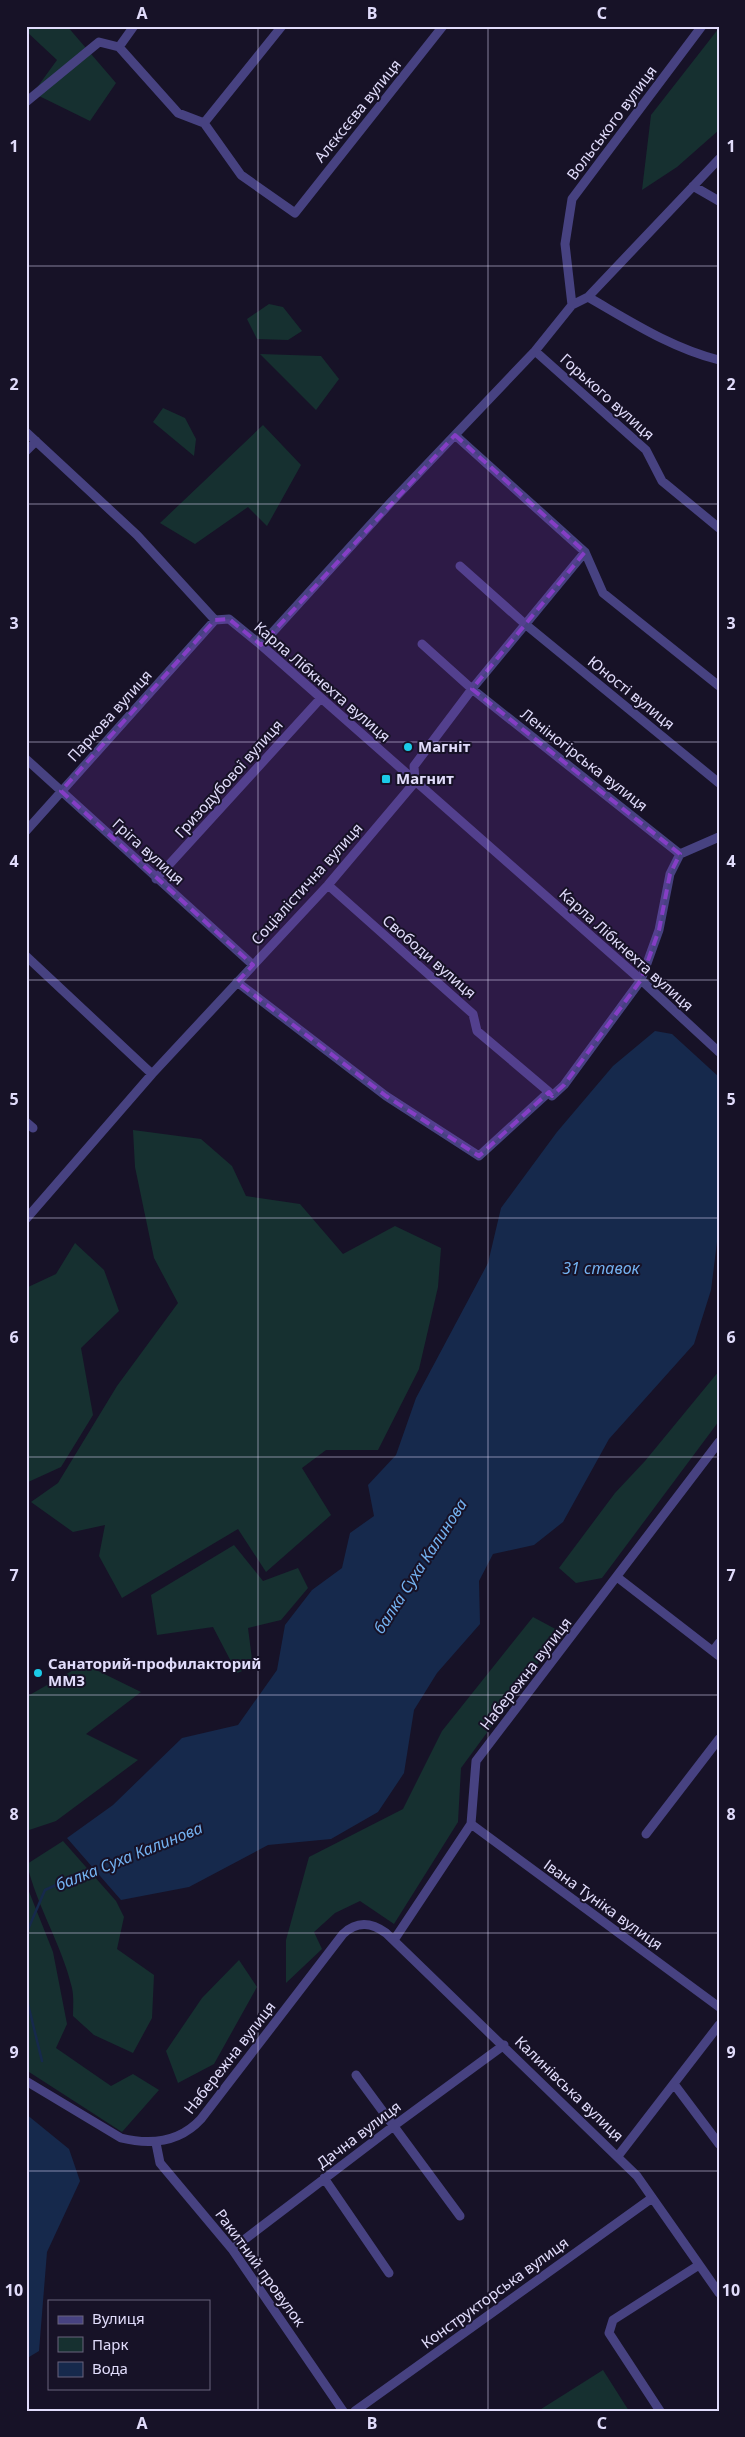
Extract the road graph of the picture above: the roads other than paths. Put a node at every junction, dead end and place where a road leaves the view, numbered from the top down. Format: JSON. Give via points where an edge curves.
{"nodes":[{"id":1,"x":134,"y":26,"type":"edge"},
{"id":2,"x":282,"y":26,"type":"edge"},
{"id":3,"x":443,"y":26,"type":"edge"},
{"id":4,"x":702,"y":26,"type":"edge"},
{"id":5,"x":119,"y":47,"type":"junction"},
{"id":6,"x":26,"y":102,"type":"edge"},
{"id":7,"x":204,"y":123,"type":"junction"},
{"id":8,"x":719,"y":159,"type":"edge"},
{"id":9,"x":693,"y":186,"type":"junction"},
{"id":10,"x":719,"y":201,"type":"edge"},
{"id":11,"x":588,"y":297,"type":"junction"},
{"id":12,"x":572,"y":305,"type":"junction"},
{"id":13,"x":536,"y":351,"type":"junction"},
{"id":14,"x":719,"y":360,"type":"edge"},
{"id":15,"x":26,"y":432,"type":"edge"},
{"id":16,"x":455,"y":435,"type":"junction"},
{"id":17,"x":36,"y":441,"type":"junction"},
{"id":18,"x":26,"y":451,"type":"edge"},
{"id":19,"x":719,"y":528,"type":"edge"},
{"id":20,"x":585,"y":552,"type":"junction"},
{"id":21,"x":460,"y":566,"type":"dead end"},
{"id":22,"x":215,"y":620,"type":"junction"},
{"id":23,"x":525,"y":624,"type":"junction"},
{"id":24,"x":422,"y":644,"type":"dead end"},
{"id":25,"x":260,"y":645,"type":"junction"},
{"id":26,"x":719,"y":686,"type":"edge"},
{"id":27,"x":472,"y":689,"type":"junction"},
{"id":28,"x":321,"y":698,"type":"junction"},
{"id":29,"x":26,"y":759,"type":"edge"},
{"id":30,"x":415,"y":782,"type":"junction"},
{"id":31,"x":719,"y":783,"type":"edge"},
{"id":32,"x":61,"y":791,"type":"junction"},
{"id":33,"x":26,"y":831,"type":"edge"},
{"id":34,"x":719,"y":837,"type":"edge"},
{"id":35,"x":680,"y":854,"type":"junction"},
{"id":36,"x":156,"y":878,"type":"junction"},
{"id":37,"x":328,"y":885,"type":"junction"},
{"id":38,"x":26,"y":956,"type":"edge"},
{"id":39,"x":253,"y":965,"type":"junction"},
{"id":40,"x":641,"y":980,"type":"junction"},
{"id":41,"x":237,"y":982,"type":"junction"},
{"id":42,"x":719,"y":1052,"type":"edge"},
{"id":43,"x":152,"y":1074,"type":"junction"},
{"id":44,"x":549,"y":1092,"type":"junction"},
{"id":45,"x":26,"y":1219,"type":"edge"},
{"id":46,"x":719,"y":1442,"type":"edge"},
{"id":47,"x":617,"y":1577,"type":"junction"},
{"id":48,"x":719,"y":1643,"type":"edge"},
{"id":49,"x":716,"y":1653,"type":"edge"},
{"id":50,"x":719,"y":1739,"type":"edge"},
{"id":51,"x":471,"y":1824,"type":"junction"},
{"id":52,"x":646,"y":1834,"type":"dead end"},
{"id":53,"x":377,"y":1927,"type":"joint"},
{"id":54,"x":394,"y":1940,"type":"junction"},
{"id":55,"x":719,"y":2007,"type":"edge"},
{"id":56,"x":719,"y":2025,"type":"edge"},
{"id":57,"x":504,"y":2045,"type":"junction"},
{"id":58,"x":356,"y":2075,"type":"dead end"},
{"id":59,"x":26,"y":2081,"type":"edge"},
{"id":60,"x":674,"y":2084,"type":"junction"},
{"id":61,"x":394,"y":2125,"type":"junction"},
{"id":62,"x":156,"y":2143,"type":"junction"},
{"id":63,"x":719,"y":2144,"type":"edge"},
{"id":64,"x":618,"y":2156,"type":"junction"},
{"id":65,"x":324,"y":2178,"type":"junction"},
{"id":66,"x":652,"y":2198,"type":"junction"},
{"id":67,"x":460,"y":2216,"type":"dead end"},
{"id":68,"x":232,"y":2248,"type":"junction"},
{"id":69,"x":699,"y":2265,"type":"junction"},
{"id":70,"x":389,"y":2273,"type":"dead end"},
{"id":71,"x":719,"y":2293,"type":"edge"},
{"id":72,"x":343,"y":2411,"type":"edge"},
{"id":73,"x":355,"y":2411,"type":"edge"},
{"id":74,"x":660,"y":2411,"type":"edge"}],
"edges":[{"from":1,"to":5,"type":"street"},
{"from":2,"to":7,"type":"street"},
{"from":3,"to":7,"type":"street","name":"Алєксєєва вулиця","via":[[295,212],[241,175]]},
{"from":4,"to":12,"type":"street","name":"Вольського вулиця","via":[[572,199],[565,244]]},
{"from":5,"to":6,"type":"street","via":[[98,42]]},
{"from":5,"to":7,"type":"street","via":[[178,113]]},
{"from":8,"to":9,"type":"street"},
{"from":9,"to":10,"type":"street"},
{"from":9,"to":11,"type":"street"},
{"from":11,"to":12,"type":"street"},
{"from":11,"to":14,"type":"street","via":[[667,341]]},
{"from":12,"to":13,"type":"street"},
{"from":13,"to":16,"type":"street"},
{"from":13,"to":19,"type":"street","name":"Горького вулиця","via":[[646,450],[662,481]]},
{"from":15,"to":17,"type":"street"},
{"from":16,"to":20,"type":"street"},
{"from":16,"to":25,"type":"street"},
{"from":17,"to":18,"type":"street"},
{"from":17,"to":22,"type":"street","via":[[137,535]]},
{"from":20,"to":23,"type":"street","name":"Соціалістична вулиця"},
{"from":20,"to":26,"type":"street","via":[[603,594]]},
{"from":21,"to":23,"type":"street","name":"Юності вулиця"},
{"from":22,"to":25,"type":"street","name":"Карла Лібкнехта вулиця","via":[[229,619]]},
{"from":22,"to":32,"type":"street","name":"Паркова вулиця"},
{"from":23,"to":27,"type":"street","name":"Соціалістична вулиця"},
{"from":23,"to":31,"type":"street","name":"Юності вулиця"},
{"from":24,"to":27,"type":"street","name":"Леніногірська вулиця"},
{"from":25,"to":28,"type":"street","name":"Карла Лібкнехта вулиця"},
{"from":27,"to":30,"type":"street","name":"Соціалістична вулиця","via":[[414,766]]},
{"from":27,"to":35,"type":"street","name":"Леніногірська вулиця"},
{"from":28,"to":30,"type":"street","name":"Карла Лібкнехта вулиця"},
{"from":28,"to":36,"type":"street","name":"Гризодубової вулиця"},
{"from":29,"to":32,"type":"street","name":"Гріга вулиця"},
{"from":30,"to":37,"type":"street","name":"Соціалістична вулиця"},
{"from":30,"to":40,"type":"street","name":"Карла Лібкнехта вулиця"},
{"from":32,"to":33,"type":"street","name":"Паркова вулиця"},
{"from":32,"to":36,"type":"street","name":"Гріга вулиця"},
{"from":34,"to":35,"type":"street"},
{"from":35,"to":40,"type":"street","via":[[670,874],[659,930]]},
{"from":36,"to":39,"type":"street","name":"Гріга вулиця"},
{"from":37,"to":39,"type":"street","name":"Соціалістична вулиця"},
{"from":37,"to":44,"type":"street","name":"Свободи вулиця","via":[[473,1014],[477,1031]]},
{"from":38,"to":43,"type":"street"},
{"from":39,"to":41,"type":"street","name":"Соціалістична вулиця"},
{"from":40,"to":42,"type":"street","name":"Карла Лібкнехта вулиця"},
{"from":40,"to":44,"type":"street","via":[[564,1085],[552,1096]]},
{"from":41,"to":43,"type":"street","name":"Соціалістична вулиця"},
{"from":41,"to":44,"type":"street","via":[[386,1096],[478,1156]]},
{"from":43,"to":45,"type":"street","name":"Соціалістична вулиця"},
{"from":46,"to":47,"type":"street","name":"Набережна вулиця"},
{"from":47,"to":49,"type":"street"},
{"from":47,"to":51,"type":"street","name":"Набережна вулиця","via":[[476,1761]]},
{"from":48,"to":49,"type":"street"},
{"from":50,"to":52,"type":"street"},
{"from":51,"to":54,"type":"street","name":"Набережна вулиця"},
{"from":51,"to":55,"type":"street","name":"Івана Туніка вулиця"},
{"from":53,"to":54,"type":"street","name":"Калинівська вулиця"},
{"from":53,"to":62,"type":"street","name":"Набережна вулиця","via":[[362,1924],[348,1929],[201,2119],[187,2131]]},
{"from":54,"to":57,"type":"street","name":"Калинівська вулиця"},
{"from":56,"to":60,"type":"street"},
{"from":57,"to":61,"type":"street","name":"Дачна вулиця"},
{"from":57,"to":64,"type":"street","name":"Калинівська вулиця"},
{"from":58,"to":61,"type":"street"},
{"from":59,"to":62,"type":"street","name":"Набережна вулиця","via":[[121,2138]]},
{"from":60,"to":63,"type":"street"},
{"from":60,"to":64,"type":"street"},
{"from":61,"to":65,"type":"street","name":"Дачна вулиця"},
{"from":61,"to":67,"type":"street"},
{"from":62,"to":68,"type":"street","name":"Ракитний провулок","via":[[160,2163]]},
{"from":64,"to":66,"type":"street","name":"Калинівська вулиця","via":[[638,2176]]},
{"from":65,"to":68,"type":"street","name":"Дачна вулиця"},
{"from":65,"to":70,"type":"street"},
{"from":66,"to":69,"type":"street","name":"Калинівська вулиця"},
{"from":66,"to":73,"type":"street","name":"Конструкторська вулиця"},
{"from":68,"to":72,"type":"street","name":"Ракитний провулок"},
{"from":69,"to":71,"type":"street","name":"Калинівська вулиця"},
{"from":69,"to":74,"type":"street","via":[[613,2320],[609,2332]]}]}
